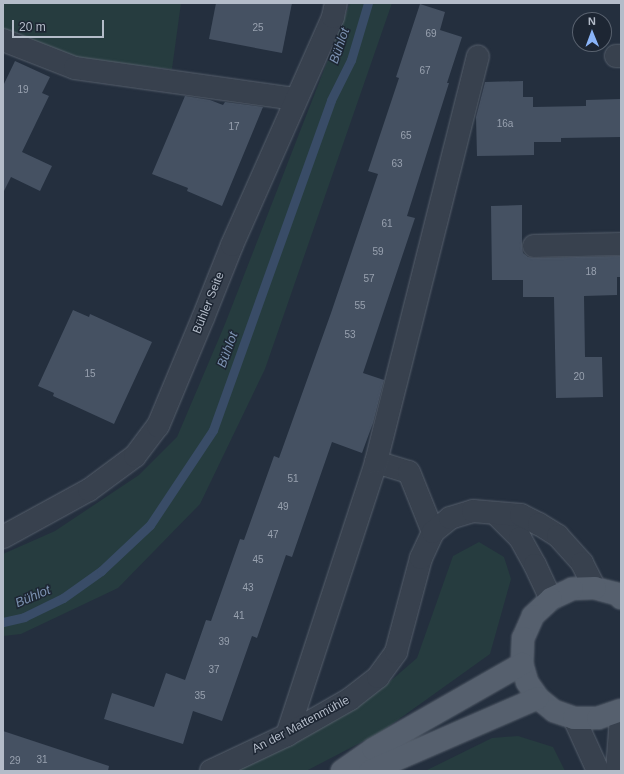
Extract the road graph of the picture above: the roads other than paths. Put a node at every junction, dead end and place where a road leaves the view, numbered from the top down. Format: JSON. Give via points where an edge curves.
{"nodes":[{"id":1,"x":336,"y":3,"type":"edge"},
{"id":2,"x":3,"y":40,"type":"edge"},
{"id":3,"x":478,"y":57,"type":"dead end"},
{"id":4,"x":296,"y":99,"type":"junction"},
{"id":5,"x":621,"y":244,"type":"edge"},
{"id":6,"x":534,"y":246,"type":"dead end"},
{"id":7,"x":376,"y":462,"type":"junction"},
{"id":8,"x":496,"y":514,"type":"junction"},
{"id":9,"x":433,"y":532,"type":"junction"},
{"id":10,"x":3,"y":537,"type":"edge"},
{"id":11,"x":595,"y":588,"type":"junction"},
{"id":12,"x":621,"y":598,"type":"edge"},
{"id":13,"x":551,"y":599,"type":"junction"},
{"id":14,"x":522,"y":664,"type":"junction"},
{"id":15,"x":538,"y":698,"type":"junction"},
{"id":16,"x":621,"y":710,"type":"edge"},
{"id":17,"x":574,"y":718,"type":"junction"},
{"id":18,"x":621,"y":718,"type":"edge"},
{"id":19,"x":287,"y":735,"type":"junction"},
{"id":20,"x":211,"y":771,"type":"edge"},
{"id":21,"x":342,"y":771,"type":"edge"},
{"id":22,"x":370,"y":771,"type":"edge"},
{"id":23,"x":598,"y":771,"type":"edge"},
{"id":24,"x":617,"y":771,"type":"edge"}],
"edges":[{"from":1,"to":4,"type":"street","name":"Bühler Seite","via":[[333,17]]},
{"from":2,"to":4,"type":"street","via":[[75,68]]},
{"from":3,"to":7,"type":"street"},
{"from":4,"to":10,"type":"street","name":"Bühler Seite","via":[[232,245],[158,426],[135,456],[89,490]]},
{"from":5,"to":6,"type":"street"},
{"from":7,"to":9,"type":"street","via":[[409,472]]},
{"from":7,"to":19,"type":"street"},
{"from":8,"to":9,"type":"street","name":"An der Mattenmühle","via":[[473,511],[458,515],[450,518]]},
{"from":8,"to":11,"type":"street","name":"An der Mattenmühle","via":[[521,515],[558,536],[582,563]]},
{"from":8,"to":13,"type":"street","via":[[520,538],[536,565]]},
{"from":9,"to":19,"type":"street","name":"An der Mattenmühle","via":[[421,558],[396,652],[378,677],[350,699]]},
{"from":11,"to":12,"type":"main road","via":[[617,594]]},
{"from":11,"to":13,"type":"main road","via":[[572,589]]},
{"from":13,"to":14,"type":"main road","via":[[533,616],[522,638]]},
{"from":14,"to":15,"type":"main road","via":[[527,682]]},
{"from":14,"to":21,"type":"main road","via":[[373,749]]},
{"from":15,"to":17,"type":"main road","via":[[554,711]]},
{"from":15,"to":22,"type":"main road"},
{"from":16,"to":17,"type":"main road","via":[[598,718]]},
{"from":17,"to":23,"type":"street"},
{"from":18,"to":24,"type":"street"},
{"from":19,"to":20,"type":"street","name":"An der Mattenmühle"}]}
